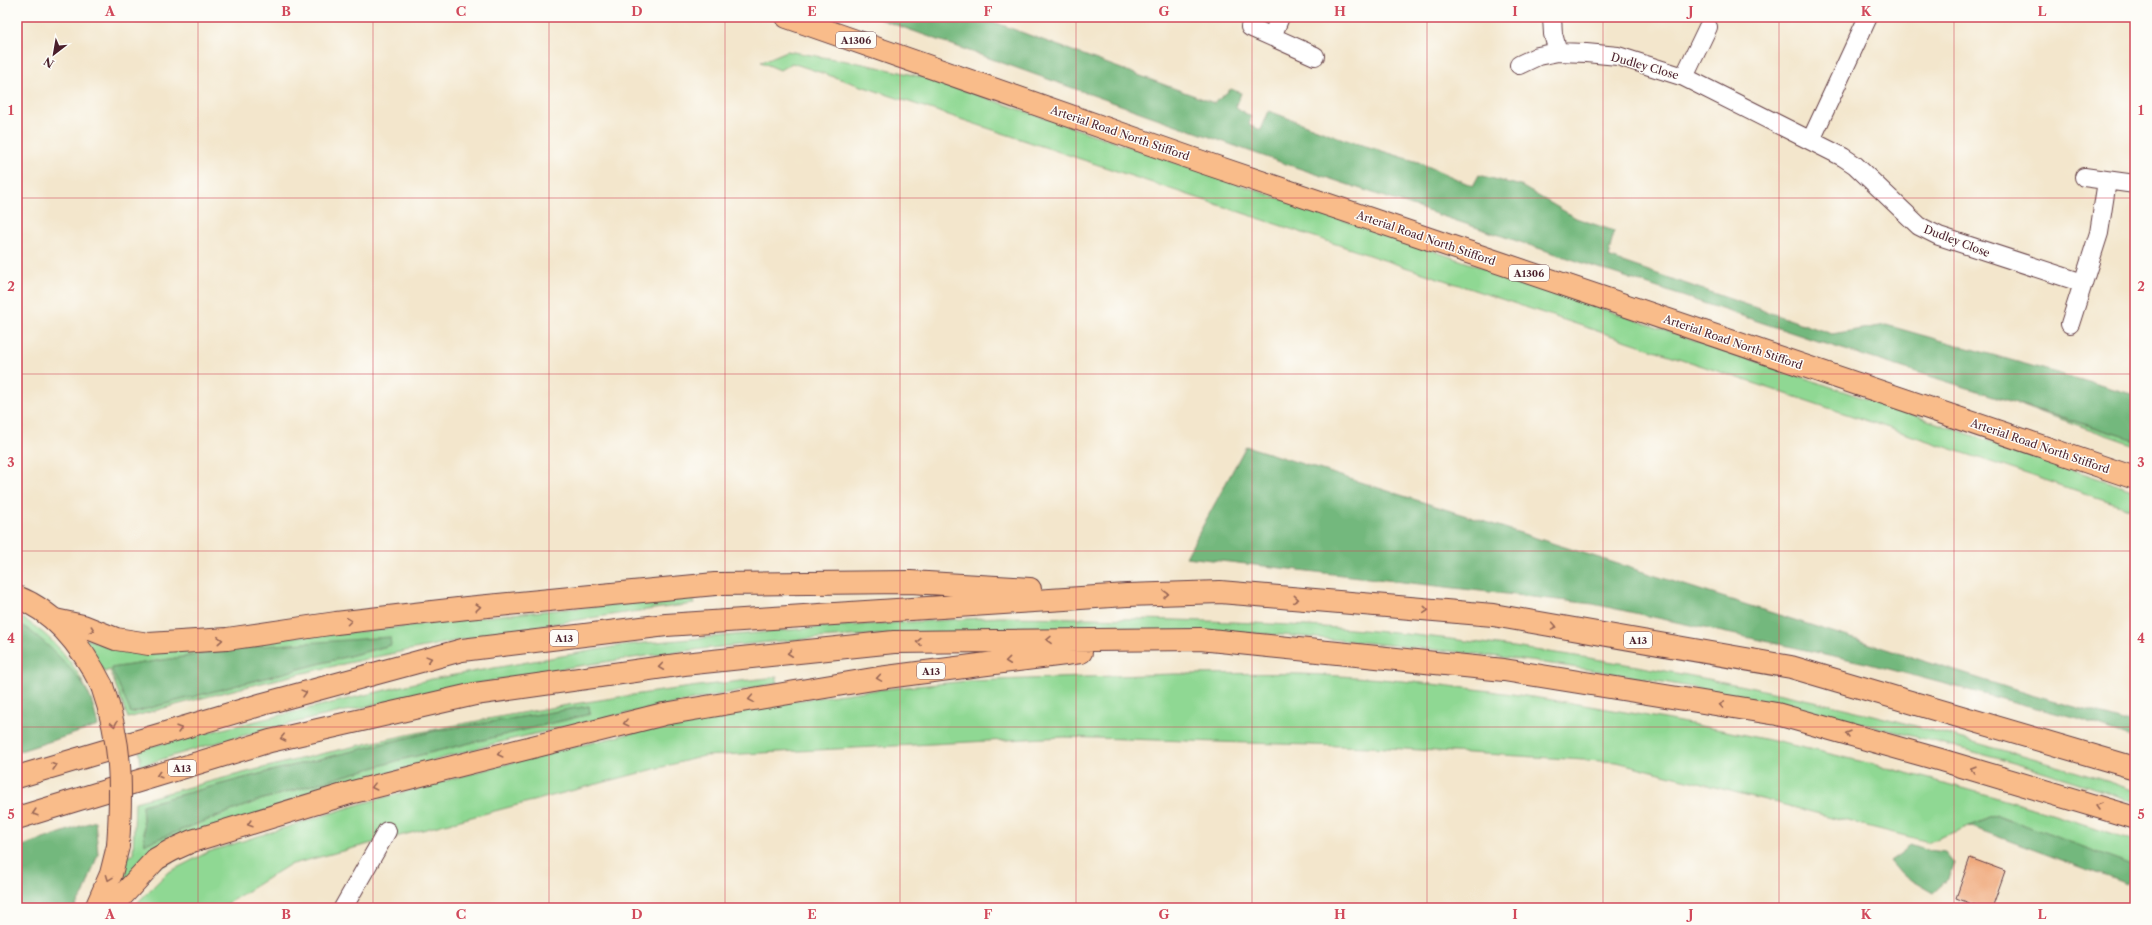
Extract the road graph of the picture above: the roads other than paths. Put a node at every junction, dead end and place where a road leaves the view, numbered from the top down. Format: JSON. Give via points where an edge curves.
{"nodes":[{"id":1,"x":786,"y":17,"type":"edge"},
{"id":2,"x":1280,"y":17,"type":"edge"},
{"id":3,"x":1552,"y":17,"type":"edge"},
{"id":4,"x":1868,"y":17,"type":"edge"},
{"id":5,"x":1250,"y":27,"type":"dead end"},
{"id":6,"x":1708,"y":27,"type":"dead end"},
{"id":7,"x":1272,"y":37,"type":"junction"},
{"id":8,"x":1558,"y":52,"type":"junction"},
{"id":9,"x":1315,"y":56,"type":"dead end"},
{"id":10,"x":1519,"y":65,"type":"dead end"},
{"id":11,"x":1684,"y":77,"type":"junction"},
{"id":12,"x":1811,"y":140,"type":"junction"},
{"id":13,"x":2084,"y":177,"type":"dead end"},
{"id":14,"x":2107,"y":180,"type":"junction"},
{"id":15,"x":2135,"y":184,"type":"edge"},
{"id":16,"x":2083,"y":283,"type":"junction"},
{"id":17,"x":2070,"y":324,"type":"dead end"},
{"id":18,"x":2135,"y":478,"type":"edge"},
{"id":19,"x":1127,"y":595,"type":"junction"},
{"id":20,"x":18,"y":597,"type":"edge"},
{"id":21,"x":55,"y":620,"type":"junction"},
{"id":22,"x":1200,"y":639,"type":"junction"},
{"id":23,"x":2135,"y":768,"type":"edge"},
{"id":24,"x":17,"y":777,"type":"edge"},
{"id":25,"x":17,"y":818,"type":"edge"},
{"id":26,"x":2135,"y":818,"type":"edge"},
{"id":27,"x":387,"y":831,"type":"dead end"},
{"id":28,"x":96,"y":908,"type":"edge"},
{"id":29,"x":112,"y":908,"type":"edge"},
{"id":30,"x":343,"y":908,"type":"edge"}],
"edges":[{"from":1,"to":18,"type":"main road","name":"Arterial Road North Stifford","number":"A1306","via":[[1202,162]]},
{"from":2,"to":7,"type":"street"},
{"from":3,"to":8,"type":"street"},
{"from":4,"to":12,"type":"street"},
{"from":5,"to":7,"type":"street"},
{"from":6,"to":11,"type":"street","name":"Dudley Close"},
{"from":7,"to":9,"type":"street"},
{"from":8,"to":10,"type":"street","name":"Dudley Close","via":[[1538,56]]},
{"from":8,"to":11,"type":"street","name":"Dudley Close","via":[[1618,56]]},
{"from":11,"to":12,"type":"street","name":"Dudley Close"},
{"from":12,"to":16,"type":"street","name":"Dudley Close","via":[[1855,165],[1919,226],[1985,252]]},
{"from":13,"to":14,"type":"street"},
{"from":14,"to":15,"type":"street"},
{"from":14,"to":16,"type":"street","via":[[2099,233]]},
{"from":16,"to":17,"type":"street"},
{"from":21,"to":19,"type":"main road","number":"A13","one_way":true,"via":[[83,626],[116,639],[149,644],[228,639],[459,608],[715,584],[910,582]]},
{"from":19,"to":23,"type":"main road","number":"A13","one_way":true,"via":[[1220,592],[1501,617],[1791,667]]},
{"from":24,"to":19,"type":"main road","number":"A13","one_way":true,"via":[[263,704],[462,650],[666,625]]},
{"from":20,"to":21,"type":"main road"},
{"from":21,"to":28,"type":"main road","one_way":true,"bridge":true,"via":[[92,668],[102,686],[112,716],[119,758],[118,846],[111,874]]},
{"from":22,"to":25,"type":"main road","number":"A13","one_way":true,"via":[[894,642],[684,664],[482,692],[270,741]]},
{"from":26,"to":22,"type":"main road","number":"A13","one_way":true,"via":[[1777,714],[1504,670]]},
{"from":22,"to":29,"type":"main road","number":"A13","one_way":true,"via":[[880,678],[664,714],[543,743],[352,792],[192,841],[156,859]]},
{"from":27,"to":30,"type":"street"}]}
